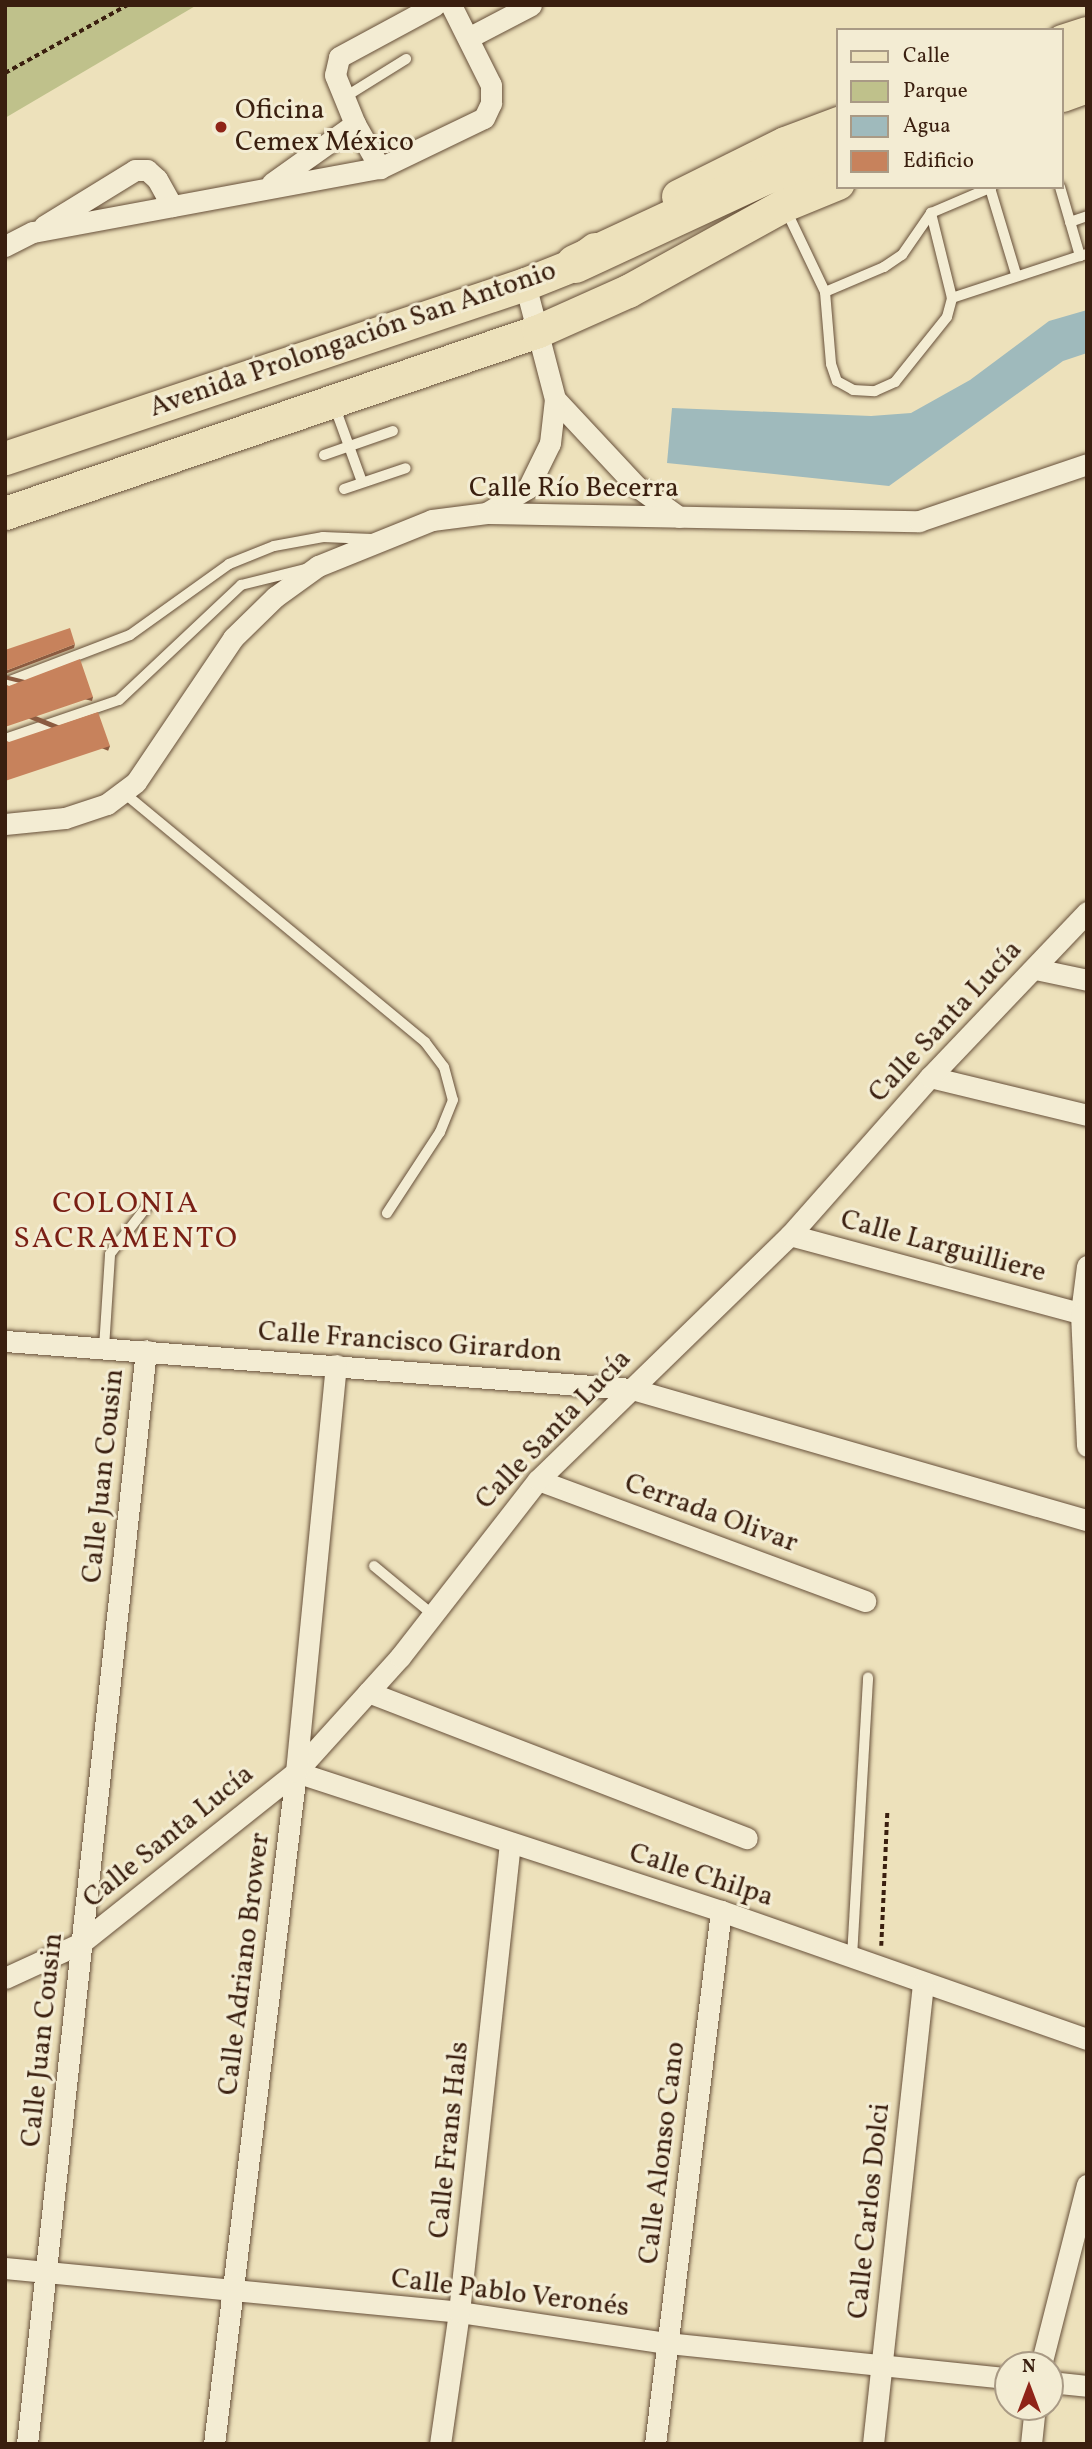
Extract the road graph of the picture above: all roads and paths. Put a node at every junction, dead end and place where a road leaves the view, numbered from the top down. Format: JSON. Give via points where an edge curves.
{"nodes":[{"id":1,"x":127,"y":5,"type":"edge"},
{"id":2,"x":435,"y":5,"type":"edge"},
{"id":3,"x":451,"y":5,"type":"edge"},
{"id":4,"x":531,"y":5,"type":"edge"},
{"id":5,"x":1087,"y":33,"type":"edge"},
{"id":6,"x":468,"y":38,"type":"junction"},
{"id":7,"x":1064,"y":40,"type":"edge"},
{"id":8,"x":1087,"y":58,"type":"edge"},
{"id":9,"x":406,"y":59,"type":"dead end"},
{"id":10,"x":1064,"y":66,"type":"edge"},
{"id":11,"x":5,"y":72,"type":"edge"},
{"id":12,"x":1087,"y":86,"type":"edge"},
{"id":13,"x":1064,"y":94,"type":"edge"},
{"id":14,"x":345,"y":97,"type":"junction"},
{"id":15,"x":355,"y":124,"type":"junction"},
{"id":16,"x":836,"y":124,"type":"edge"},
{"id":17,"x":836,"y":149,"type":"edge"},
{"id":18,"x":380,"y":168,"type":"junction"},
{"id":19,"x":836,"y":183,"type":"edge"},
{"id":20,"x":264,"y":188,"type":"junction"},
{"id":21,"x":986,"y":189,"type":"edge"},
{"id":22,"x":992,"y":189,"type":"edge"},
{"id":23,"x":1061,"y":189,"type":"edge"},
{"id":24,"x":776,"y":190,"type":"junction"},
{"id":25,"x":173,"y":206,"type":"junction"},
{"id":26,"x":931,"y":213,"type":"junction"},
{"id":27,"x":1087,"y":216,"type":"edge"},
{"id":28,"x":1070,"y":222,"type":"junction"},
{"id":29,"x":33,"y":232,"type":"junction"},
{"id":30,"x":5,"y":246,"type":"edge"},
{"id":31,"x":1083,"y":255,"type":"edge"},
{"id":32,"x":575,"y":264,"type":"junction"},
{"id":33,"x":1016,"y":274,"type":"junction"},
{"id":34,"x":525,"y":284,"type":"junction"},
{"id":35,"x":825,"y":292,"type":"junction"},
{"id":36,"x":952,"y":298,"type":"junction"},
{"id":37,"x":538,"y":331,"type":"junction"},
{"id":38,"x":555,"y":398,"type":"junction"},
{"id":39,"x":334,"y":402,"type":"junction"},
{"id":40,"x":393,"y":431,"type":"dead end"},
{"id":41,"x":349,"y":447,"type":"junction"},
{"id":42,"x":324,"y":455,"type":"dead end"},
{"id":43,"x":5,"y":458,"type":"edge"},
{"id":44,"x":1087,"y":464,"type":"edge"},
{"id":45,"x":406,"y":468,"type":"dead end"},
{"id":46,"x":362,"y":482,"type":"junction"},
{"id":47,"x":344,"y":489,"type":"dead end"},
{"id":48,"x":7,"y":508,"type":"edge"},
{"id":49,"x":487,"y":513,"type":"junction"},
{"id":50,"x":679,"y":517,"type":"junction"},
{"id":51,"x":376,"y":539,"type":"junction"},
{"id":52,"x":318,"y":566,"type":"junction"},
{"id":53,"x":5,"y":683,"type":"edge"},
{"id":54,"x":5,"y":739,"type":"edge"},
{"id":55,"x":123,"y":792,"type":"junction"},
{"id":56,"x":5,"y":824,"type":"edge"},
{"id":57,"x":1087,"y":912,"type":"edge"},
{"id":58,"x":1035,"y":969,"type":"junction"},
{"id":59,"x":1087,"y":980,"type":"edge"},
{"id":60,"x":930,"y":1077,"type":"junction"},
{"id":61,"x":1087,"y":1115,"type":"edge"},
{"id":62,"x":148,"y":1205,"type":"dead end"},
{"id":63,"x":387,"y":1213,"type":"dead end"},
{"id":64,"x":790,"y":1235,"type":"junction"},
{"id":65,"x":1087,"y":1266,"type":"edge"},
{"id":66,"x":1084,"y":1314,"type":"edge"},
{"id":67,"x":5,"y":1341,"type":"edge"},
{"id":68,"x":104,"y":1348,"type":"junction"},
{"id":69,"x":146,"y":1350,"type":"junction"},
{"id":70,"x":336,"y":1365,"type":"junction"},
{"id":71,"x":632,"y":1389,"type":"junction"},
{"id":72,"x":1087,"y":1446,"type":"edge"},
{"id":73,"x":538,"y":1479,"type":"junction"},
{"id":74,"x":1087,"y":1520,"type":"edge"},
{"id":75,"x":374,"y":1566,"type":"dead end"},
{"id":76,"x":865,"y":1601,"type":"dead end"},
{"id":77,"x":432,"y":1614,"type":"junction"},
{"id":78,"x":869,"y":1677,"type":"dead end"},
{"id":79,"x":368,"y":1692,"type":"junction"},
{"id":80,"x":296,"y":1772,"type":"junction"},
{"id":81,"x":887,"y":1812,"type":"dead end"},
{"id":82,"x":747,"y":1838,"type":"dead end"},
{"id":83,"x":510,"y":1843,"type":"junction"},
{"id":84,"x":721,"y":1911,"type":"junction"},
{"id":85,"x":81,"y":1943,"type":"junction"},
{"id":86,"x":852,"y":1957,"type":"junction"},
{"id":87,"x":880,"y":1967,"type":"junction"},
{"id":88,"x":5,"y":1978,"type":"edge"},
{"id":89,"x":923,"y":1984,"type":"junction"},
{"id":90,"x":1087,"y":2039,"type":"edge"},
{"id":91,"x":1087,"y":2185,"type":"edge"},
{"id":92,"x":5,"y":2268,"type":"edge"},
{"id":93,"x":49,"y":2271,"type":"junction"},
{"id":94,"x":233,"y":2293,"type":"junction"},
{"id":95,"x":459,"y":2312,"type":"junction"},
{"id":96,"x":667,"y":2343,"type":"junction"},
{"id":97,"x":1045,"y":2351,"type":"edge"},
{"id":98,"x":881,"y":2364,"type":"junction"},
{"id":99,"x":994,"y":2376,"type":"edge"},
{"id":100,"x":1064,"y":2384,"type":"edge"},
{"id":101,"x":1087,"y":2386,"type":"edge"},
{"id":102,"x":1033,"y":2421,"type":"edge"},
{"id":103,"x":27,"y":2444,"type":"edge"},
{"id":104,"x":214,"y":2444,"type":"edge"},
{"id":105,"x":440,"y":2444,"type":"edge"},
{"id":106,"x":655,"y":2444,"type":"edge"},
{"id":107,"x":873,"y":2444,"type":"edge"},
{"id":108,"x":1031,"y":2444,"type":"edge"}],
"edges":[{"from":1,"to":11,"type":"path"},
{"from":2,"to":14,"type":"street","via":[[339,57],[335,75]]},
{"from":3,"to":6,"type":"street"},
{"from":4,"to":6,"type":"street"},
{"from":5,"to":7,"type":"main road"},
{"from":6,"to":18,"type":"street","via":[[491,85],[491,103],[484,118]]},
{"from":8,"to":10,"type":"highway"},
{"from":9,"to":14,"type":"lane"},
{"from":12,"to":13,"type":"main road"},
{"from":14,"to":15,"type":"street"},
{"from":15,"to":18,"type":"street"},
{"from":15,"to":20,"type":"street"},
{"from":16,"to":32,"type":"main road","name":"Avenida Prolongación San Antonio","via":[[637,217]]},
{"from":17,"to":24,"type":"highway"},
{"from":18,"to":20,"type":"street"},
{"from":19,"to":24,"type":"main road","name":"Avenida Prolongación San Antonio"},
{"from":20,"to":25,"type":"street"},
{"from":21,"to":26,"type":"lane"},
{"from":22,"to":33,"type":"lane"},
{"from":23,"to":28,"type":"lane"},
{"from":24,"to":32,"type":"highway"},
{"from":24,"to":35,"type":"lane"},
{"from":24,"to":37,"type":"main road","name":"Avenida Prolongación San Antonio","via":[[628,291]]},
{"from":25,"to":29,"type":"street"},
{"from":25,"to":29,"type":"street","via":[[148,170],[135,170]]},
{"from":26,"to":35,"type":"lane","via":[[902,254],[884,267]]},
{"from":26,"to":36,"type":"lane"},
{"from":27,"to":28,"type":"lane"},
{"from":28,"to":31,"type":"lane"},
{"from":29,"to":30,"type":"street"},
{"from":31,"to":33,"type":"lane"},
{"from":32,"to":34,"type":"main road","name":"Avenida Prolongación San Antonio"},
{"from":33,"to":36,"type":"lane"},
{"from":34,"to":37,"type":"street"},
{"from":34,"to":43,"type":"main road","name":"Avenida Prolongación San Antonio"},
{"from":35,"to":36,"type":"lane","via":[[831,364],[837,381],[853,390],[875,391],[895,382],[938,332]]},
{"from":37,"to":38,"type":"street"},
{"from":37,"to":39,"type":"main road","name":"Avenida Prolongación San Antonio"},
{"from":38,"to":49,"type":"street","via":[[550,443],[536,478],[518,496]]},
{"from":38,"to":50,"type":"street","via":[[636,486]]},
{"from":39,"to":41,"type":"lane"},
{"from":39,"to":48,"type":"main road","name":"Avenida Prolongación San Antonio"},
{"from":40,"to":41,"type":"lane"},
{"from":41,"to":42,"type":"lane"},
{"from":41,"to":46,"type":"lane"},
{"from":44,"to":50,"type":"street","name":"Calle Río Becerra","via":[[919,521]]},
{"from":45,"to":46,"type":"lane"},
{"from":46,"to":47,"type":"lane"},
{"from":49,"to":50,"type":"street","name":"Calle Río Becerra"},
{"from":49,"to":51,"type":"street","name":"Calle Río Becerra","via":[[432,520]]},
{"from":51,"to":52,"type":"street","name":"Calle Río Becerra"},
{"from":51,"to":53,"type":"lane","via":[[323,537],[274,546],[229,564],[130,635]]},
{"from":52,"to":54,"type":"lane","via":[[241,585],[119,700]]},
{"from":52,"to":55,"type":"street","name":"Calle Río Becerra","via":[[275,597],[233,638],[171,735],[136,782]]},
{"from":55,"to":56,"type":"street","name":"Calle Río Becerra","via":[[107,804],[65,818]]},
{"from":55,"to":63,"type":"lane","via":[[425,1042],[444,1067],[453,1100],[440,1132]]},
{"from":57,"to":58,"type":"street","name":"Calle Santa Lucía"},
{"from":58,"to":59,"type":"street"},
{"from":58,"to":60,"type":"street","name":"Calle Santa Lucía"},
{"from":60,"to":61,"type":"street"},
{"from":60,"to":64,"type":"street","name":"Calle Santa Lucía"},
{"from":62,"to":68,"type":"lane","via":[[110,1254]]},
{"from":64,"to":66,"type":"street","name":"Calle Larguilliere"},
{"from":64,"to":71,"type":"street","name":"Calle Santa Lucía"},
{"from":65,"to":66,"type":"street"},
{"from":66,"to":72,"type":"street"},
{"from":67,"to":68,"type":"street","name":"Calle Francisco Girardon"},
{"from":68,"to":69,"type":"street","name":"Calle Francisco Girardon"},
{"from":69,"to":70,"type":"street","name":"Calle Francisco Girardon"},
{"from":69,"to":85,"type":"street","name":"Calle Juan Cousin"},
{"from":70,"to":71,"type":"street","name":"Calle Francisco Girardon"},
{"from":70,"to":80,"type":"street","name":"Calle Adriano Brower"},
{"from":71,"to":73,"type":"street","name":"Calle Santa Lucía"},
{"from":71,"to":74,"type":"street","name":"Calle Francisco Girardon"},
{"from":73,"to":76,"type":"street","name":"Cerrada Olivar"},
{"from":73,"to":77,"type":"street","name":"Calle Santa Lucía"},
{"from":75,"to":77,"type":"lane"},
{"from":77,"to":79,"type":"street","name":"Calle Santa Lucía"},
{"from":78,"to":86,"type":"lane"},
{"from":79,"to":80,"type":"street","name":"Calle Santa Lucía"},
{"from":79,"to":82,"type":"street"},
{"from":80,"to":83,"type":"street","name":"Calle Chilpa"},
{"from":80,"to":85,"type":"street","name":"Calle Santa Lucía"},
{"from":80,"to":94,"type":"street","name":"Calle Adriano Brower"},
{"from":81,"to":87,"type":"path"},
{"from":83,"to":84,"type":"street","name":"Calle Chilpa"},
{"from":83,"to":95,"type":"street","name":"Calle Frans Hals"},
{"from":84,"to":86,"type":"street","name":"Calle Chilpa"},
{"from":84,"to":96,"type":"street","name":"Calle Alonso Cano"},
{"from":85,"to":88,"type":"street","name":"Calle Santa Lucía"},
{"from":85,"to":93,"type":"street","name":"Calle Juan Cousin"},
{"from":86,"to":87,"type":"street","name":"Calle Chilpa"},
{"from":87,"to":89,"type":"street","name":"Calle Chilpa"},
{"from":89,"to":90,"type":"street","name":"Calle Chilpa"},
{"from":89,"to":98,"type":"street","name":"Calle Carlos Dolci"},
{"from":91,"to":97,"type":"street"},
{"from":92,"to":93,"type":"street","name":"Calle Pablo Veronés"},
{"from":93,"to":94,"type":"street","name":"Calle Pablo Veronés"},
{"from":93,"to":103,"type":"street","name":"Calle Juan Cousin"},
{"from":94,"to":95,"type":"street","name":"Calle Pablo Veronés"},
{"from":94,"to":104,"type":"street","name":"Calle Adriano Brower"},
{"from":95,"to":96,"type":"street","name":"Calle Pablo Veronés"},
{"from":95,"to":105,"type":"street","name":"Calle Frans Hals"},
{"from":96,"to":98,"type":"street","name":"Calle Pablo Veronés"},
{"from":96,"to":106,"type":"street","name":"Calle Alonso Cano"},
{"from":98,"to":99,"type":"street","name":"Calle Pablo Veronés"},
{"from":98,"to":107,"type":"street","name":"Calle Carlos Dolci"},
{"from":100,"to":101,"type":"street"},
{"from":102,"to":108,"type":"street"}]}
